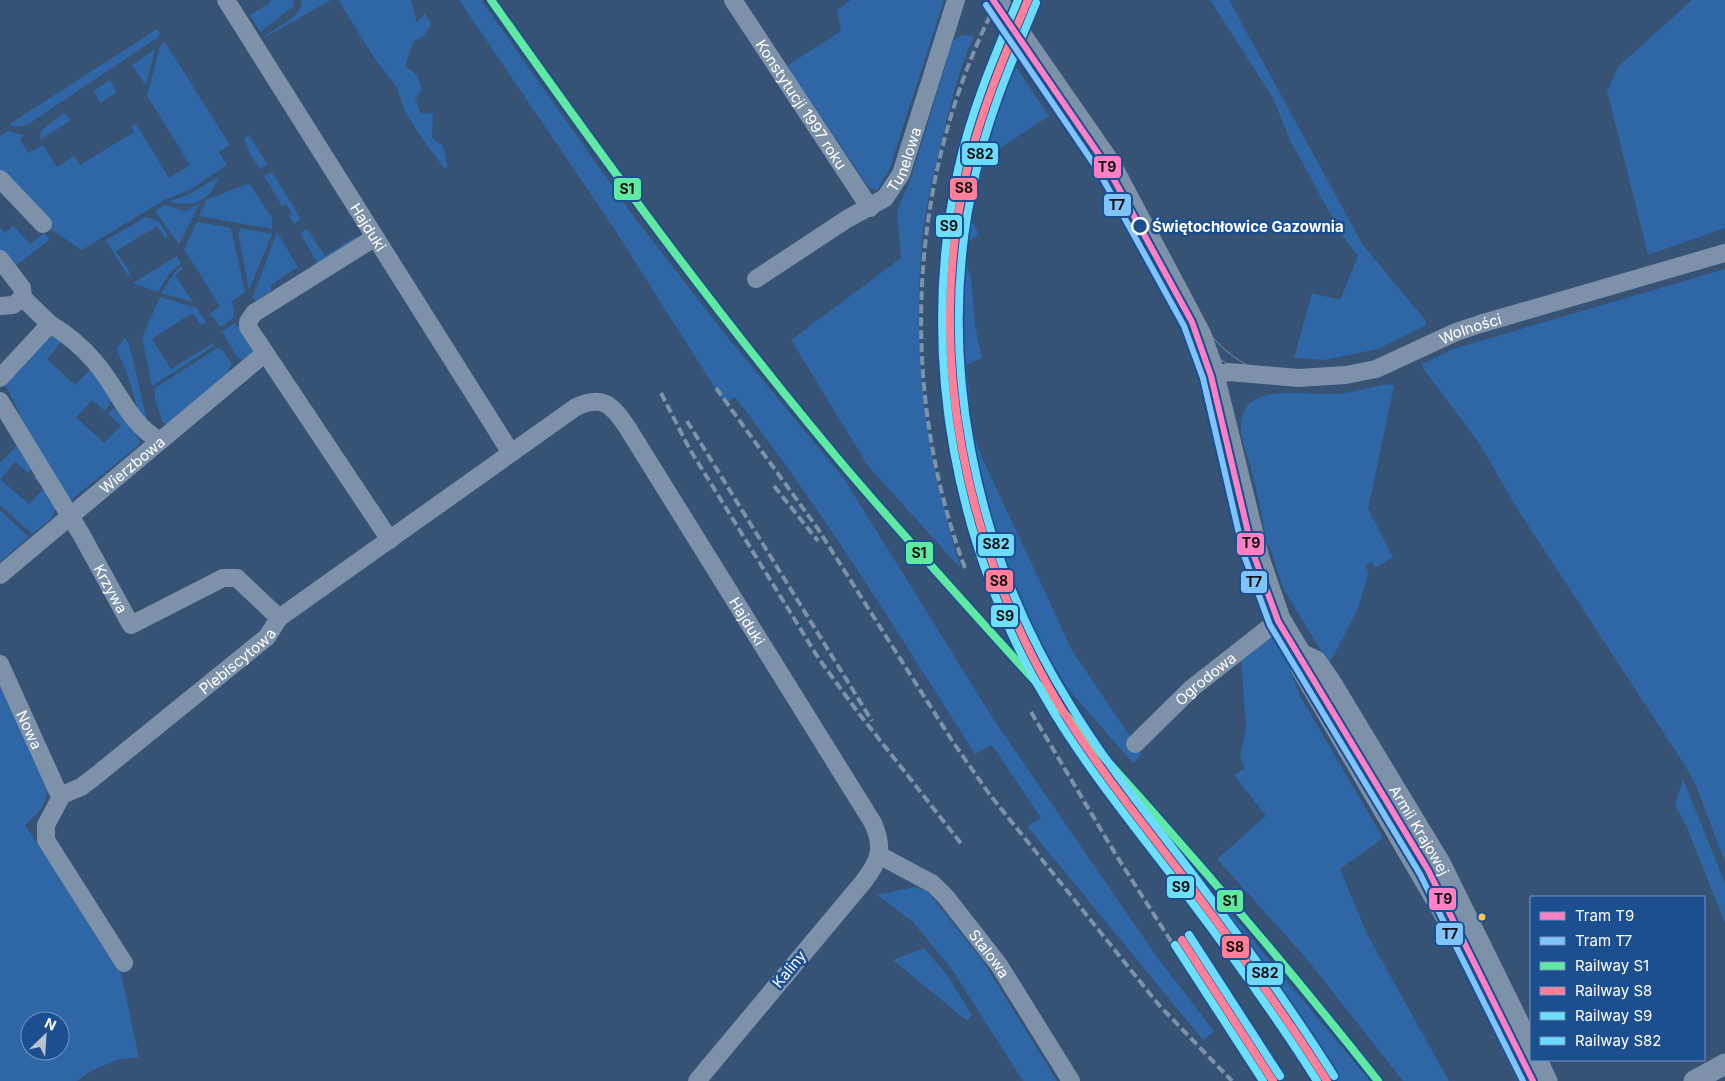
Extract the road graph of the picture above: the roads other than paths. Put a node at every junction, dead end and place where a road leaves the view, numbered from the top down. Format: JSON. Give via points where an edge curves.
{"nodes":[{"id":1,"x":226,"y":0,"type":"edge"},
{"id":2,"x":733,"y":0,"type":"edge"},
{"id":3,"x":956,"y":0,"type":"edge"},
{"id":4,"x":997,"y":0,"type":"edge"},
{"id":5,"x":0,"y":179,"type":"edge"},
{"id":6,"x":870,"y":208,"type":"junction"},
{"id":7,"x":43,"y":224,"type":"dead end"},
{"id":8,"x":374,"y":238,"type":"junction"},
{"id":9,"x":1725,"y":253,"type":"edge"},
{"id":10,"x":0,"y":259,"type":"edge"},
{"id":11,"x":756,"y":280,"type":"dead end"},
{"id":12,"x":23,"y":298,"type":"junction"},
{"id":13,"x":0,"y":306,"type":"edge"},
{"id":14,"x":50,"y":324,"type":"junction"},
{"id":15,"x":264,"y":354,"type":"junction"},
{"id":16,"x":1214,"y":375,"type":"junction"},
{"id":17,"x":0,"y":378,"type":"edge"},
{"id":18,"x":0,"y":400,"type":"edge"},
{"id":19,"x":597,"y":401,"type":"joint"},
{"id":20,"x":159,"y":440,"type":"junction"},
{"id":21,"x":511,"y":452,"type":"junction"},
{"id":22,"x":69,"y":517,"type":"junction"},
{"id":23,"x":390,"y":540,"type":"junction"},
{"id":24,"x":0,"y":575,"type":"edge"},
{"id":25,"x":280,"y":618,"type":"junction"},
{"id":26,"x":1280,"y":619,"type":"junction"},
{"id":27,"x":0,"y":664,"type":"edge"},
{"id":28,"x":1135,"y":744,"type":"dead end"},
{"id":29,"x":62,"y":795,"type":"junction"},
{"id":30,"x":1399,"y":815,"type":"junction"},
{"id":31,"x":879,"y":855,"type":"junction"},
{"id":32,"x":1440,"y":863,"type":"junction"},
{"id":33,"x":1422,"y":874,"type":"junction"},
{"id":34,"x":1443,"y":891,"type":"junction"},
{"id":35,"x":124,"y":963,"type":"dead end"},
{"id":36,"x":1530,"y":1046,"type":"edge"},
{"id":37,"x":1537,"y":1061,"type":"edge"},
{"id":38,"x":1725,"y":1064,"type":"edge"},
{"id":39,"x":697,"y":1081,"type":"edge"},
{"id":40,"x":1070,"y":1081,"type":"edge"},
{"id":41,"x":1529,"y":1081,"type":"edge"},
{"id":42,"x":1547,"y":1081,"type":"edge"},
{"id":43,"x":1694,"y":1081,"type":"edge"}],
"edges":[{"from":1,"to":8,"type":"street","name":"Hajduki"},
{"from":2,"to":6,"type":"street","name":"Konstytucji 1997 roku"},
{"from":3,"to":6,"type":"street","name":"Tunelowa","via":[[901,174],[885,198]]},
{"from":4,"to":16,"type":"street","name":"Armii Krajowej","via":[[1110,163],[1190,311]]},
{"from":5,"to":7,"type":"street"},
{"from":6,"to":11,"type":"street","name":"Tunelowa","via":[[847,219]]},
{"from":8,"to":15,"type":"street","via":[[250,317],[248,327]]},
{"from":8,"to":21,"type":"street","name":"Hajduki"},
{"from":9,"to":16,"type":"street","name":"Wolności","via":[[1480,324],[1376,369],[1324,378],[1229,372]]},
{"from":10,"to":12,"type":"street","via":[[22,288]]},
{"from":12,"to":13,"type":"street","via":[[13,305]]},
{"from":12,"to":14,"type":"street"},
{"from":14,"to":17,"type":"street"},
{"from":14,"to":20,"type":"street","via":[[96,363],[147,434]]},
{"from":15,"to":20,"type":"street","name":"Wierzbowa"},
{"from":15,"to":23,"type":"street"},
{"from":16,"to":26,"type":"street","name":"Armii Krajowej","via":[[1259,558]]},
{"from":18,"to":22,"type":"street","name":"Krzywa"},
{"from":19,"to":21,"type":"street","name":"Plebiscytowa","via":[[576,408]]},
{"from":19,"to":31,"type":"street","name":"Hajduki","via":[[611,407],[627,427],[872,823],[878,836]]},
{"from":20,"to":22,"type":"street","name":"Wierzbowa"},
{"from":21,"to":23,"type":"street","name":"Plebiscytowa"},
{"from":22,"to":24,"type":"street","name":"Wierzbowa"},
{"from":22,"to":25,"type":"street","name":"Krzywa","via":[[132,625],[230,576],[237,578]]},
{"from":23,"to":25,"type":"street","name":"Plebiscytowa"},
{"from":25,"to":29,"type":"street","name":"Plebiscytowa","via":[[267,637],[93,778]]},
{"from":26,"to":28,"type":"street","name":"Ogrodowa","via":[[1192,688]]},
{"from":26,"to":30,"type":"street","name":"Armii Krajowej"},
{"from":27,"to":29,"type":"street","name":"Nowa"},
{"from":29,"to":35,"type":"street","via":[[46,825],[46,840]]},
{"from":30,"to":32,"type":"street","name":"Armii Krajowej"},
{"from":30,"to":33,"type":"street","name":"Armii Krajowej"},
{"from":31,"to":39,"type":"street","name":"Kaliny","via":[[864,881]]},
{"from":31,"to":40,"type":"street","name":"Stalowa","via":[[933,884],[946,896],[999,965]]},
{"from":32,"to":33,"type":"street"},
{"from":32,"to":34,"type":"street","name":"Armii Krajowej"},
{"from":33,"to":34,"type":"street","name":"Armii Krajowej"},
{"from":34,"to":36,"type":"street","name":"Armii Krajowej"},
{"from":34,"to":41,"type":"street","name":"Armii Krajowej","via":[[1463,946]]},
{"from":37,"to":42,"type":"street"},
{"from":38,"to":43,"type":"street"}]}
